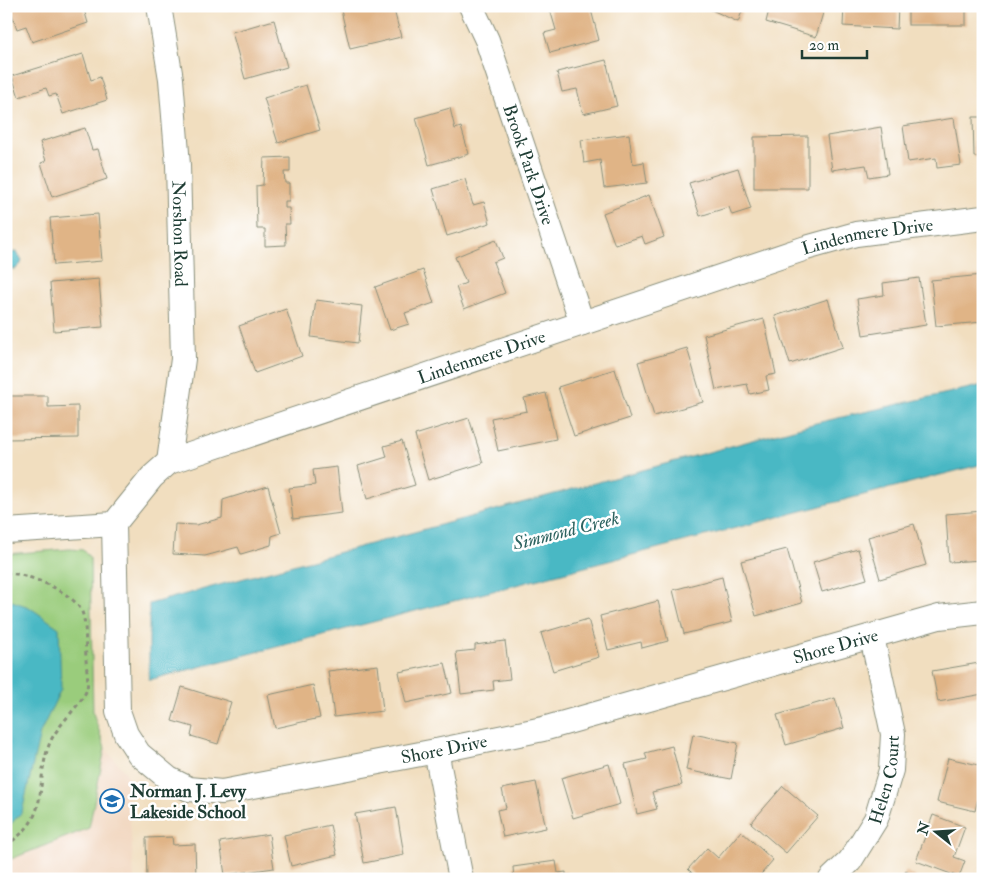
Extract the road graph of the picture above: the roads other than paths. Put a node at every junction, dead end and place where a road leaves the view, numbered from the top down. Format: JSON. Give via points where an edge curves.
{"nodes":[{"id":1,"x":159,"y":6,"type":"edge"},
{"id":2,"x":471,"y":6,"type":"edge"},
{"id":3,"x":983,"y":218,"type":"edge"},
{"id":4,"x":582,"y":323,"type":"junction"},
{"id":5,"x":169,"y":462,"type":"junction"},
{"id":6,"x":114,"y":524,"type":"junction"},
{"id":7,"x":6,"y":531,"type":"edge"},
{"id":8,"x":983,"y":612,"type":"edge"},
{"id":9,"x":872,"y":637,"type":"junction"},
{"id":10,"x":436,"y":752,"type":"junction"},
{"id":11,"x":461,"y":879,"type":"edge"},
{"id":12,"x":831,"y":879,"type":"edge"}],
"edges":[{"from":1,"to":5,"type":"street","name":"Norshon Road","via":[[171,80],[178,165],[183,359]]},
{"from":2,"to":4,"type":"street","name":"Brook Park Drive","via":[[487,40]]},
{"from":3,"to":4,"type":"street","name":"Lindenmere Drive","via":[[856,234]]},
{"from":4,"to":5,"type":"street","name":"Lindenmere Drive"},
{"from":5,"to":6,"type":"street","name":"Lindenmere Drive","via":[[152,477]]},
{"from":6,"to":7,"type":"street"},
{"from":6,"to":10,"type":"street","name":"Shore Drive","via":[[118,711],[126,734],[139,754],[169,779],[189,788],[222,792]]},
{"from":8,"to":9,"type":"street","name":"Shore Drive","via":[[939,618]]},
{"from":9,"to":10,"type":"street","name":"Shore Drive","via":[[543,729]]},
{"from":9,"to":12,"type":"street","name":"Helen Court","via":[[893,734],[891,770],[876,820],[850,861]]},
{"from":10,"to":11,"type":"street"}]}
